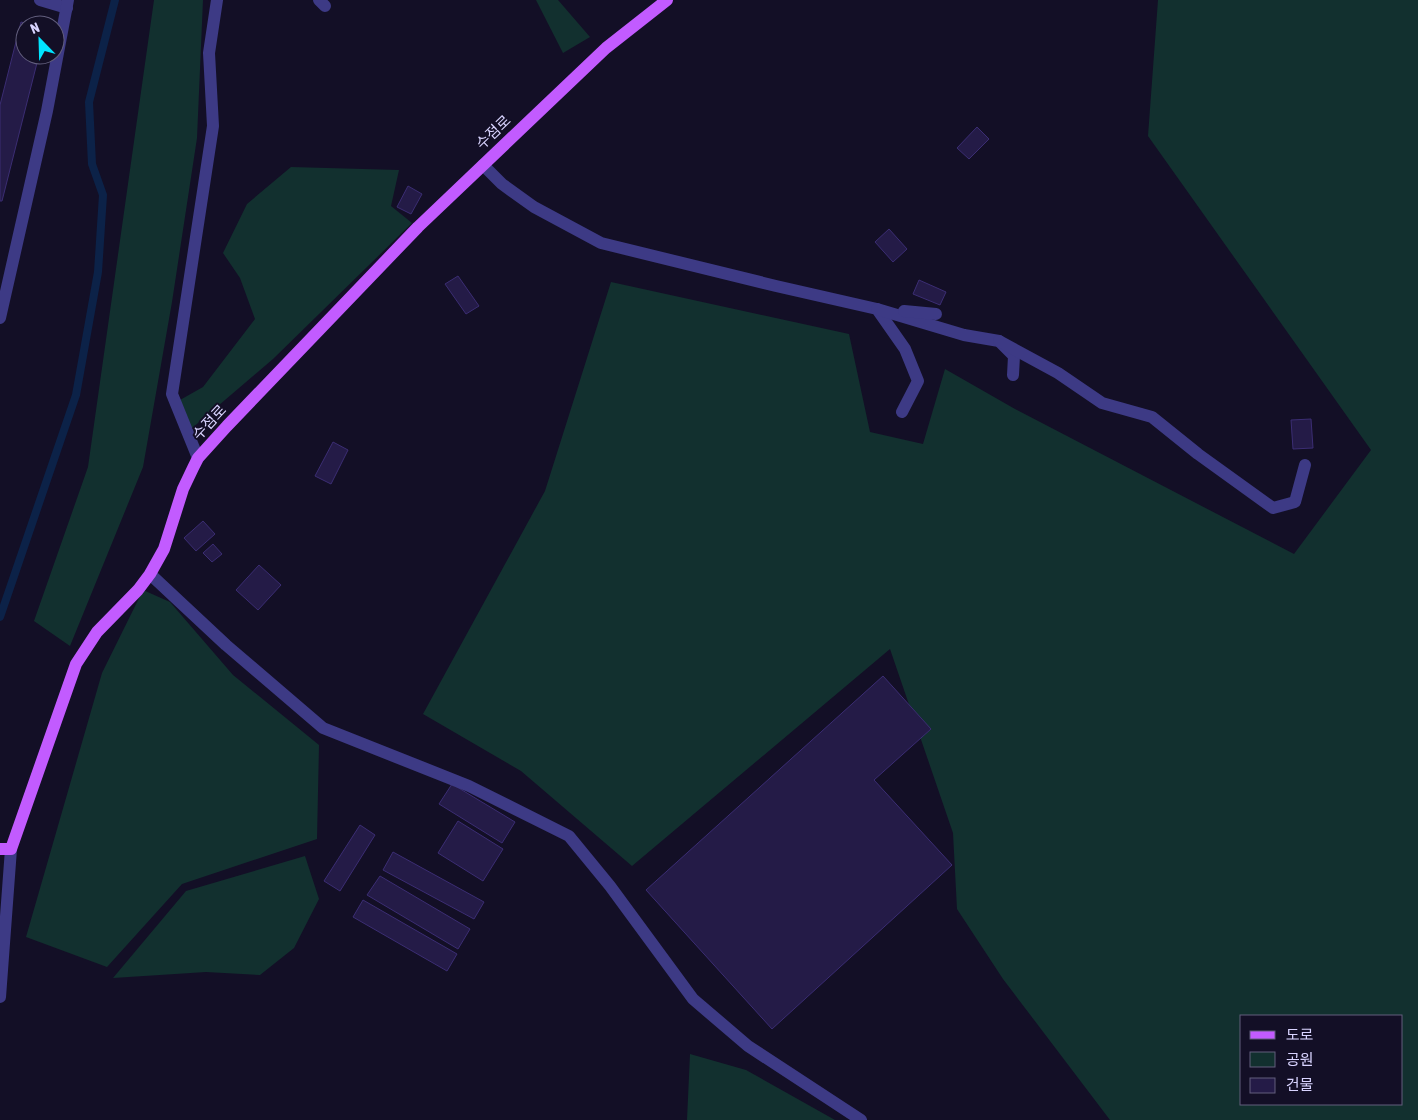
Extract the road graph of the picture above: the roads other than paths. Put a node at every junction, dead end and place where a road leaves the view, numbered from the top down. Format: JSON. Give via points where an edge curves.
{"nodes":[{"id":1,"x":40,"y":0,"type":"edge"},
{"id":2,"x":217,"y":0,"type":"edge"},
{"id":3,"x":666,"y":0,"type":"edge"},
{"id":4,"x":68,"y":4,"type":"edge"},
{"id":5,"x":483,"y":165,"type":"junction"},
{"id":6,"x":876,"y":309,"type":"junction"},
{"id":7,"x":936,"y":314,"type":"dead end"},
{"id":8,"x":0,"y":318,"type":"edge"},
{"id":9,"x":999,"y":341,"type":"junction"},
{"id":10,"x":1013,"y":375,"type":"dead end"},
{"id":11,"x":902,"y":412,"type":"dead end"},
{"id":12,"x":198,"y":458,"type":"junction"},
{"id":13,"x":1305,"y":465,"type":"dead end"},
{"id":14,"x":150,"y":574,"type":"junction"},
{"id":15,"x":5,"y":849,"type":"edge"},
{"id":16,"x":0,"y":997,"type":"edge"},
{"id":17,"x":861,"y":1120,"type":"edge"}],
"edges":[{"from":1,"to":4,"type":"street"},
{"from":2,"to":12,"type":"street","via":[[209,53],[213,126],[172,394]]},
{"from":3,"to":5,"type":"main road","name":"수점로","via":[[606,48]]},
{"from":4,"to":8,"type":"street"},
{"from":5,"to":6,"type":"street","via":[[502,184],[534,207],[600,243]]},
{"from":5,"to":12,"type":"main road","name":"수점로","via":[[418,227]]},
{"from":6,"to":7,"type":"street"},
{"from":6,"to":9,"type":"street","via":[[964,335]]},
{"from":6,"to":11,"type":"street","via":[[905,350],[918,381]]},
{"from":9,"to":10,"type":"street","via":[[1014,356]]},
{"from":9,"to":13,"type":"street","via":[[1058,373],[1102,403],[1152,417],[1273,508],[1295,502]]},
{"from":12,"to":14,"type":"main road","name":"수점로","via":[[183,489],[164,549]]},
{"from":14,"to":15,"type":"main road","name":"수점로","via":[[97,632],[76,664]]},
{"from":14,"to":17,"type":"street","via":[[323,728],[469,786],[569,836],[693,999],[748,1046]]},
{"from":15,"to":16,"type":"street","name":"수점로"}]}
